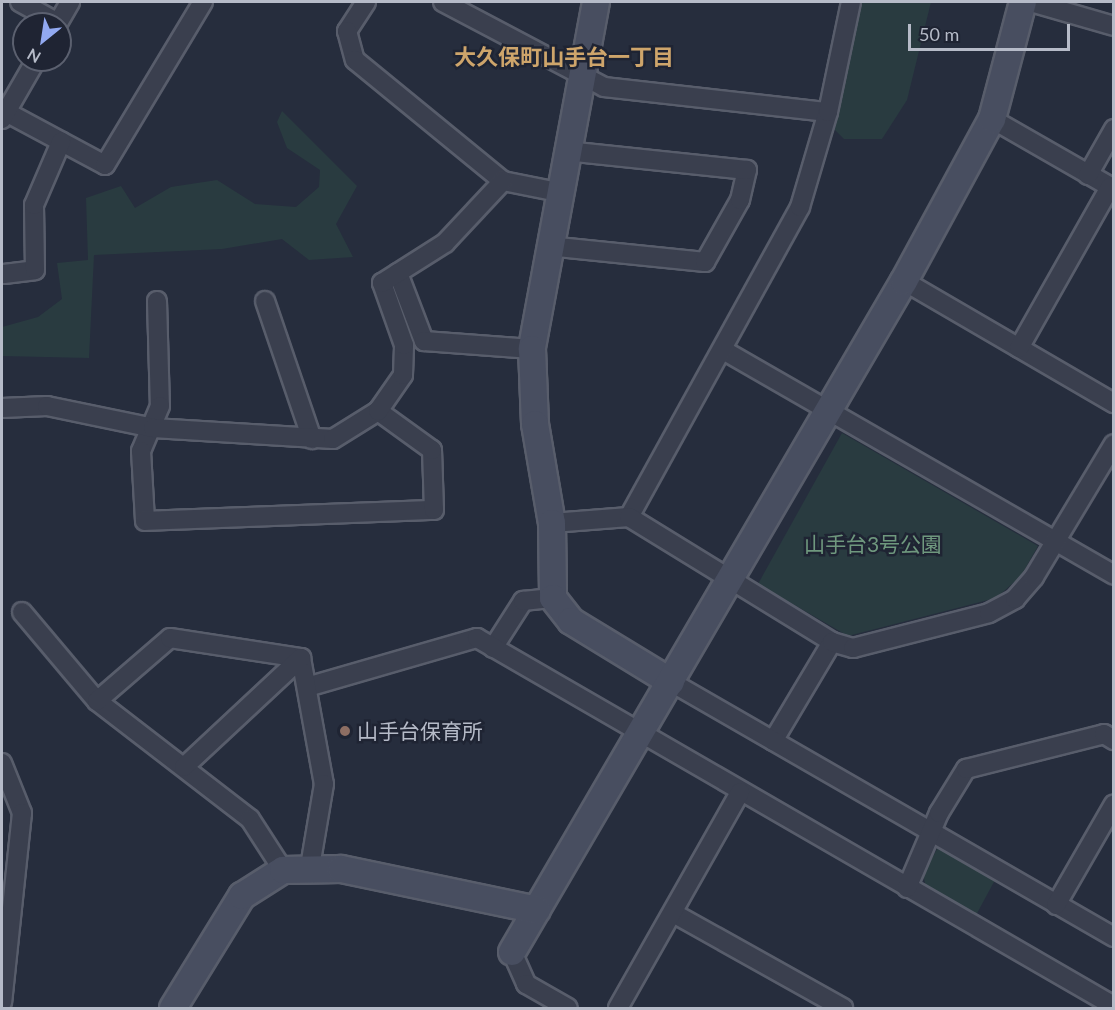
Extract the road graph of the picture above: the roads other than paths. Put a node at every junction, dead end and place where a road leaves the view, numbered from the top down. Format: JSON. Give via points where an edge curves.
{"nodes":[{"id":1,"x":20,"y":2,"type":"edge"},
{"id":2,"x":203,"y":2,"type":"edge"},
{"id":3,"x":366,"y":2,"type":"edge"},
{"id":4,"x":444,"y":2,"type":"edge"},
{"id":5,"x":596,"y":2,"type":"edge"},
{"id":6,"x":851,"y":2,"type":"edge"},
{"id":7,"x":1023,"y":2,"type":"edge"},
{"id":8,"x":1031,"y":2,"type":"edge"},
{"id":9,"x":37,"y":12,"type":"edge"},
{"id":10,"x":1113,"y":26,"type":"edge"},
{"id":11,"x":29,"y":72,"type":"edge"},
{"id":12,"x":581,"y":79,"type":"junction"},
{"id":13,"x":828,"y":112,"type":"junction"},
{"id":14,"x":4,"y":115,"type":"edge"},
{"id":15,"x":992,"y":120,"type":"junction"},
{"id":16,"x":1113,"y":129,"type":"edge"},
{"id":17,"x":61,"y":142,"type":"junction"},
{"id":18,"x":566,"y":151,"type":"junction"},
{"id":19,"x":1088,"y":175,"type":"junction"},
{"id":20,"x":503,"y":181,"type":"junction"},
{"id":21,"x":1112,"y":188,"type":"edge"},
{"id":22,"x":558,"y":192,"type":"junction"},
{"id":23,"x":548,"y":246,"type":"junction"},
{"id":24,"x":4,"y":273,"type":"dead end"},
{"id":25,"x":398,"y":273,"type":"junction"},
{"id":26,"x":904,"y":282,"type":"junction"},
{"id":27,"x":265,"y":301,"type":"dead end"},
{"id":28,"x":157,"y":302,"type":"dead end"},
{"id":29,"x":1019,"y":348,"type":"junction"},
{"id":30,"x":532,"y":349,"type":"junction"},
{"id":31,"x":723,"y":350,"type":"junction"},
{"id":32,"x":1113,"y":404,"type":"edge"},
{"id":33,"x":2,"y":408,"type":"edge"},
{"id":34,"x":378,"y":411,"type":"junction"},
{"id":35,"x":829,"y":411,"type":"junction"},
{"id":36,"x":153,"y":428,"type":"junction"},
{"id":37,"x":312,"y":439,"type":"junction"},
{"id":38,"x":1113,"y":444,"type":"edge"},
{"id":39,"x":629,"y":517,"type":"junction"},
{"id":40,"x":552,"y":523,"type":"junction"},
{"id":41,"x":1055,"y":542,"type":"junction"},
{"id":42,"x":1113,"y":575,"type":"edge"},
{"id":43,"x":730,"y":580,"type":"junction"},
{"id":44,"x":553,"y":598,"type":"junction"},
{"id":45,"x":22,"y":612,"type":"dead end"},
{"id":46,"x":832,"y":642,"type":"junction"},
{"id":47,"x":493,"y":648,"type":"junction"},
{"id":48,"x":301,"y":658,"type":"junction"},
{"id":49,"x":671,"y":682,"type":"junction"},
{"id":50,"x":307,"y":687,"type":"junction"},
{"id":51,"x":97,"y":700,"type":"junction"},
{"id":52,"x":640,"y":734,"type":"junction"},
{"id":53,"x":1113,"y":740,"type":"edge"},
{"id":54,"x":773,"y":741,"type":"junction"},
{"id":55,"x":2,"y":763,"type":"edge"},
{"id":56,"x":184,"y":766,"type":"junction"},
{"id":57,"x":740,"y":792,"type":"junction"},
{"id":58,"x":1113,"y":804,"type":"edge"},
{"id":59,"x":934,"y":835,"type":"junction"},
{"id":60,"x":310,"y":867,"type":"junction"},
{"id":61,"x":283,"y":870,"type":"junction"},
{"id":62,"x":907,"y":888,"type":"junction"},
{"id":63,"x":1056,"y":905,"type":"junction"},
{"id":64,"x":537,"y":910,"type":"junction"},
{"id":65,"x":7,"y":912,"type":"edge"},
{"id":66,"x":673,"y":913,"type":"junction"},
{"id":67,"x":1113,"y":937,"type":"edge"},
{"id":68,"x":512,"y":952,"type":"joint"},
{"id":69,"x":2,"y":1002,"type":"edge"},
{"id":70,"x":1091,"y":1002,"type":"edge"},
{"id":71,"x":1113,"y":1006,"type":"edge"},
{"id":72,"x":173,"y":1008,"type":"edge"},
{"id":73,"x":567,"y":1008,"type":"edge"},
{"id":74,"x":618,"y":1008,"type":"edge"},
{"id":75,"x":843,"y":1008,"type":"edge"}],
"edges":[{"from":1,"to":9,"type":"street"},
{"from":2,"to":17,"type":"street","via":[[105,165]]},
{"from":3,"to":20,"type":"street","via":[[347,32],[355,60]]},
{"from":4,"to":12,"type":"street"},
{"from":5,"to":12,"type":"street"},
{"from":6,"to":13,"type":"street"},
{"from":7,"to":15,"type":"street"},
{"from":8,"to":10,"type":"street"},
{"from":11,"to":14,"type":"street"},
{"from":12,"to":13,"type":"street","via":[[604,87]]},
{"from":12,"to":18,"type":"street"},
{"from":13,"to":31,"type":"street","via":[[800,207]]},
{"from":14,"to":17,"type":"street"},
{"from":15,"to":19,"type":"street"},
{"from":15,"to":26,"type":"street"},
{"from":16,"to":19,"type":"street"},
{"from":17,"to":24,"type":"street","via":[[34,205],[35,270]]},
{"from":18,"to":22,"type":"street"},
{"from":18,"to":23,"type":"street","via":[[747,170],[740,200],[705,262]]},
{"from":19,"to":21,"type":"street"},
{"from":20,"to":22,"type":"street"},
{"from":20,"to":25,"type":"street","via":[[445,243]]},
{"from":21,"to":29,"type":"street"},
{"from":22,"to":23,"type":"street"},
{"from":23,"to":30,"type":"street"},
{"from":25,"to":30,"type":"street","via":[[424,341]]},
{"from":25,"to":34,"type":"street","via":[[382,283],[404,345],[403,375]]},
{"from":26,"to":29,"type":"street"},
{"from":26,"to":35,"type":"street"},
{"from":27,"to":37,"type":"street"},
{"from":28,"to":36,"type":"street","via":[[160,406]]},
{"from":29,"to":32,"type":"street"},
{"from":30,"to":40,"type":"street","via":[[536,424]]},
{"from":31,"to":35,"type":"street"},
{"from":31,"to":39,"type":"street"},
{"from":33,"to":36,"type":"street","via":[[46,406]]},
{"from":34,"to":36,"type":"street","via":[[432,450],[434,510],[145,521],[141,451]]},
{"from":34,"to":37,"type":"street","via":[[333,439]]},
{"from":35,"to":41,"type":"street"},
{"from":35,"to":43,"type":"street"},
{"from":36,"to":37,"type":"street"},
{"from":38,"to":41,"type":"street"},
{"from":39,"to":40,"type":"street"},
{"from":39,"to":43,"type":"street"},
{"from":40,"to":44,"type":"street"},
{"from":41,"to":42,"type":"street"},
{"from":41,"to":46,"type":"street","via":[[1015,599],[989,613],[853,648]]},
{"from":43,"to":46,"type":"street"},
{"from":43,"to":49,"type":"street"},
{"from":44,"to":47,"type":"street","via":[[523,601]]},
{"from":44,"to":49,"type":"street","via":[[571,621]]},
{"from":45,"to":51,"type":"street"},
{"from":46,"to":54,"type":"street"},
{"from":47,"to":50,"type":"street","via":[[477,638]]},
{"from":47,"to":52,"type":"street"},
{"from":48,"to":50,"type":"street"},
{"from":48,"to":51,"type":"street","via":[[170,638]]},
{"from":48,"to":56,"type":"street"},
{"from":49,"to":52,"type":"street"},
{"from":49,"to":54,"type":"street"},
{"from":50,"to":60,"type":"street","via":[[324,784]]},
{"from":51,"to":56,"type":"street"},
{"from":52,"to":57,"type":"street"},
{"from":52,"to":64,"type":"street"},
{"from":53,"to":59,"type":"street","via":[[1104,734],[966,769],[939,813]]},
{"from":54,"to":59,"type":"street"},
{"from":55,"to":65,"type":"street","via":[[22,813]]},
{"from":56,"to":61,"type":"street","via":[[250,819]]},
{"from":57,"to":62,"type":"street"},
{"from":57,"to":66,"type":"street"},
{"from":58,"to":63,"type":"street"},
{"from":59,"to":62,"type":"street"},
{"from":59,"to":63,"type":"street"},
{"from":60,"to":61,"type":"street"},
{"from":60,"to":64,"type":"street","via":[[427,884]]},
{"from":61,"to":72,"type":"street","via":[[242,896]]},
{"from":62,"to":70,"type":"street"},
{"from":63,"to":67,"type":"street"},
{"from":64,"to":68,"type":"street"},
{"from":65,"to":69,"type":"street"},
{"from":66,"to":74,"type":"street"},
{"from":66,"to":75,"type":"street"},
{"from":68,"to":73,"type":"street","via":[[526,984]]},
{"from":70,"to":71,"type":"street"}]}
